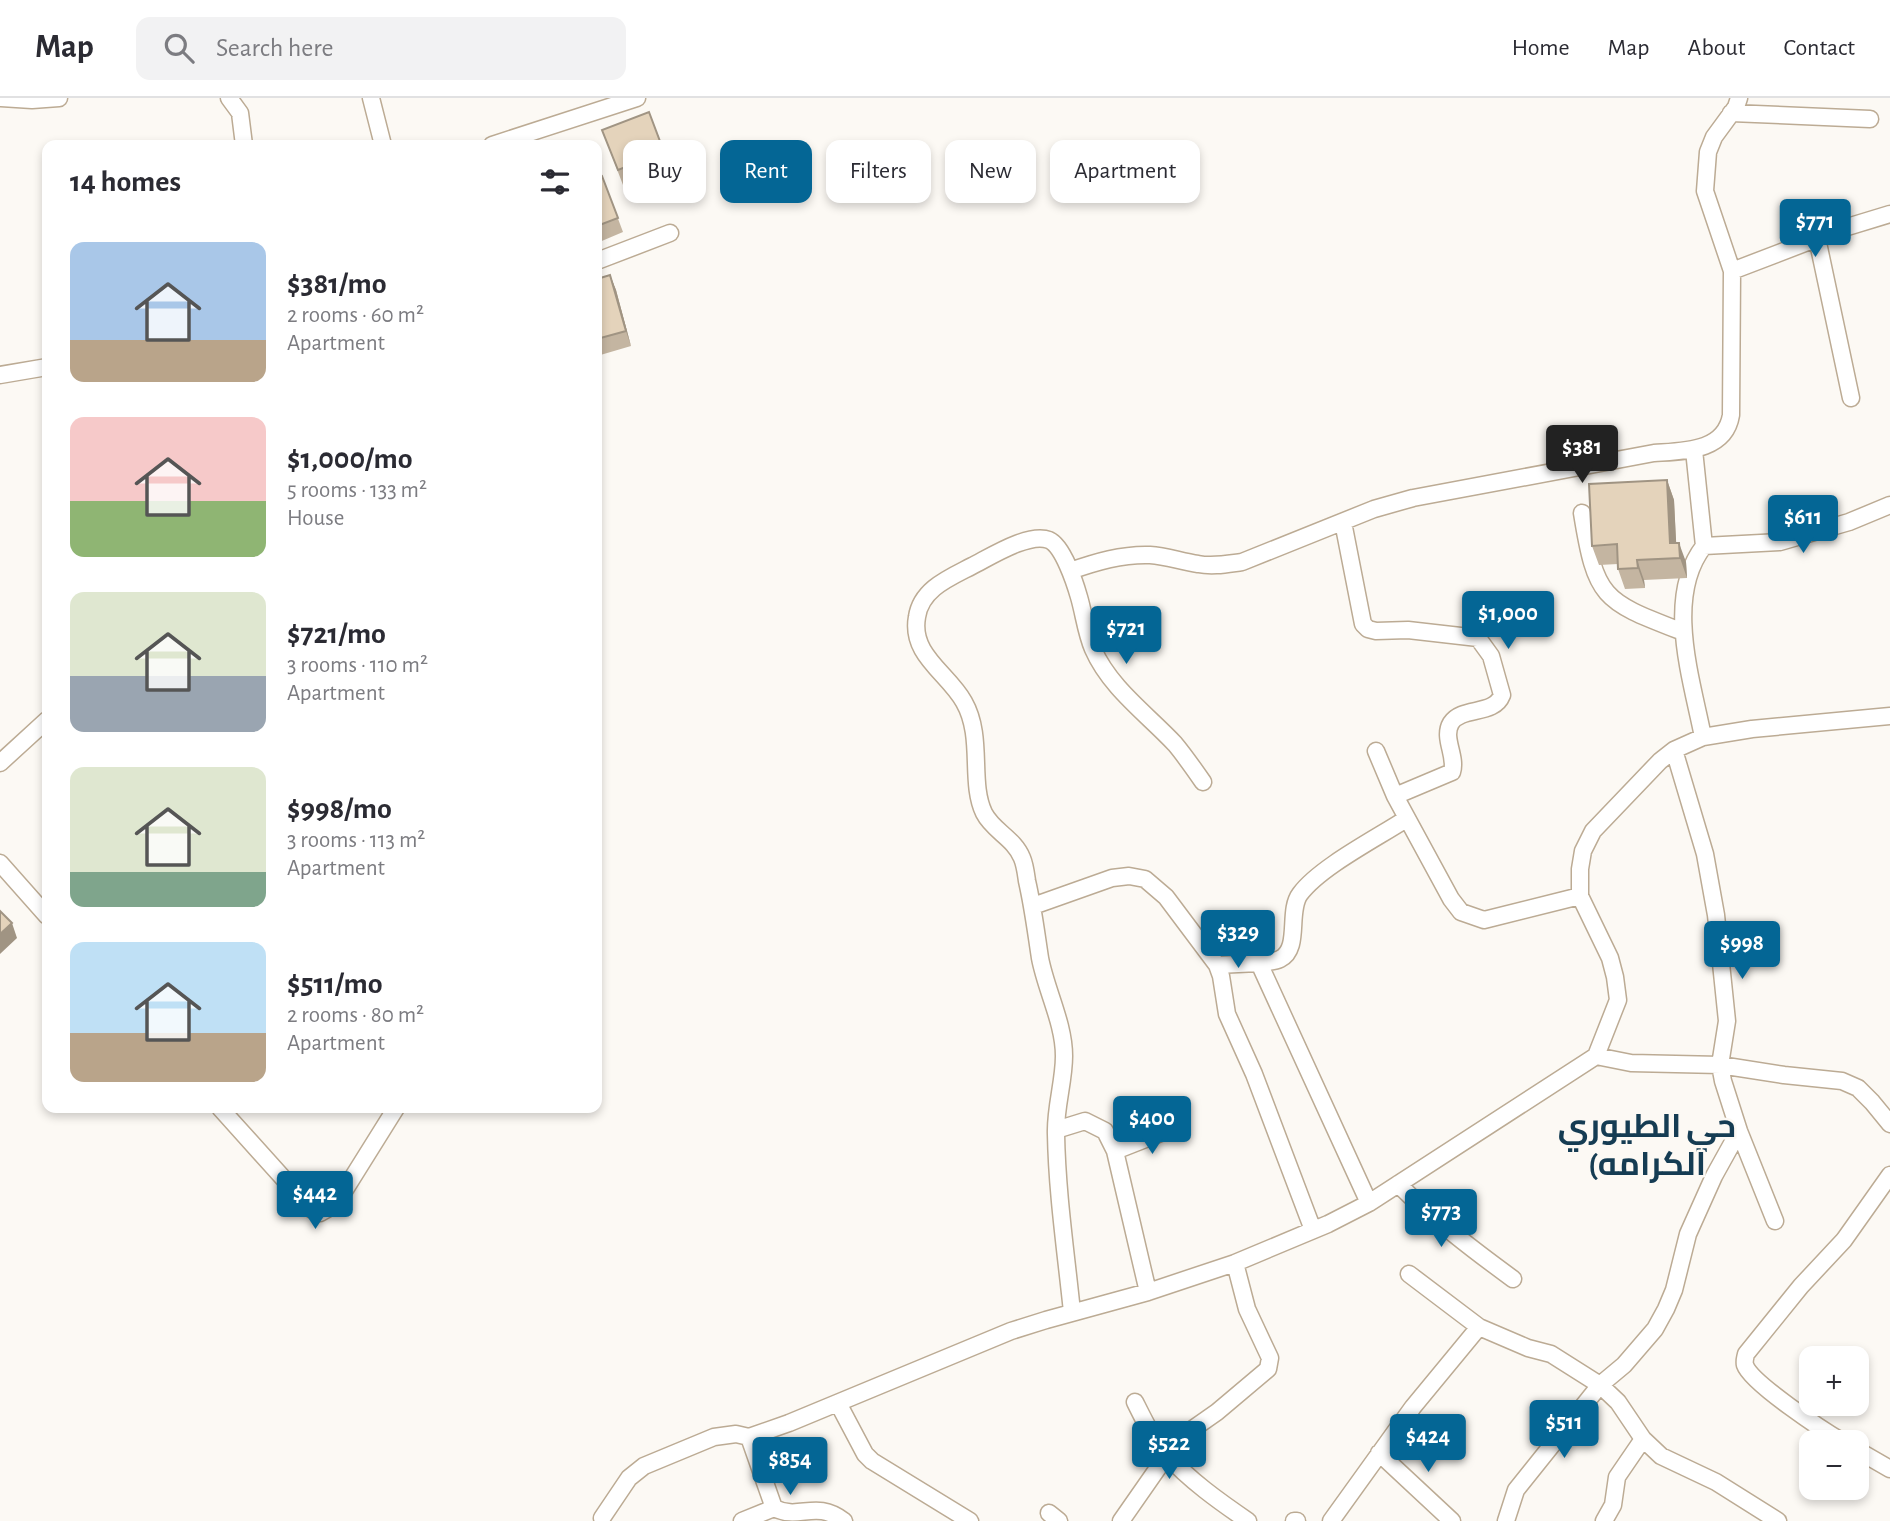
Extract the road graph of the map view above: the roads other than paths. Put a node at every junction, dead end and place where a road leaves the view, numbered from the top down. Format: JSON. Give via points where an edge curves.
{"nodes":[{"id":1,"x":1,"y":98,"type":"edge"},
{"id":2,"x":59,"y":98,"type":"edge"},
{"id":3,"x":229,"y":98,"type":"edge"},
{"id":4,"x":371,"y":98,"type":"edge"},
{"id":5,"x":637,"y":98,"type":"edge"},
{"id":6,"x":1735,"y":105,"type":"edge"},
{"id":7,"x":1870,"y":119,"type":"dead end"},
{"id":8,"x":243,"y":140,"type":"edge"},
{"id":9,"x":382,"y":140,"type":"edge"},
{"id":10,"x":524,"y":140,"type":"edge"},
{"id":11,"x":1890,"y":214,"type":"edge"},
{"id":12,"x":670,"y":233,"type":"dead end"},
{"id":13,"x":1817,"y":238,"type":"junction"},
{"id":14,"x":602,"y":259,"type":"edge"},
{"id":15,"x":1732,"y":271,"type":"junction"},
{"id":16,"x":42,"y":368,"type":"edge"},
{"id":17,"x":0,"y":375,"type":"edge"},
{"id":18,"x":1851,"y":398,"type":"dead end"},
{"id":19,"x":1694,"y":450,"type":"junction"},
{"id":20,"x":1890,"y":505,"type":"edge"},
{"id":21,"x":1582,"y":513,"type":"dead end"},
{"id":22,"x":1343,"y":522,"type":"junction"},
{"id":23,"x":1704,"y":546,"type":"junction"},
{"id":24,"x":1070,"y":571,"type":"junction"},
{"id":25,"x":1683,"y":632,"type":"junction"},
{"id":26,"x":1890,"y":716,"type":"edge"},
{"id":27,"x":42,"y":724,"type":"edge"},
{"id":28,"x":1703,"y":737,"type":"junction"},
{"id":29,"x":1674,"y":750,"type":"junction"},
{"id":30,"x":1376,"y":751,"type":"dead end"},
{"id":31,"x":0,"y":763,"type":"edge"},
{"id":32,"x":1203,"y":782,"type":"dead end"},
{"id":33,"x":1395,"y":796,"type":"junction"},
{"id":34,"x":1406,"y":819,"type":"junction"},
{"id":35,"x":0,"y":863,"type":"edge"},
{"id":36,"x":1580,"y":896,"type":"junction"},
{"id":37,"x":1033,"y":906,"type":"junction"},
{"id":38,"x":42,"y":910,"type":"edge"},
{"id":39,"x":1259,"y":963,"type":"junction"},
{"id":40,"x":1217,"y":965,"type":"junction"},
{"id":41,"x":1596,"y":1056,"type":"junction"},
{"id":42,"x":1720,"y":1065,"type":"junction"},
{"id":43,"x":225,"y":1113,"type":"edge"},
{"id":44,"x":393,"y":1113,"type":"edge"},
{"id":45,"x":1890,"y":1124,"type":"edge"},
{"id":46,"x":1176,"y":1127,"type":"dead end"},
{"id":47,"x":1056,"y":1130,"type":"junction"},
{"id":48,"x":1739,"y":1131,"type":"junction"},
{"id":49,"x":1115,"y":1151,"type":"junction"},
{"id":50,"x":1890,"y":1175,"type":"edge"},
{"id":51,"x":1398,"y":1184,"type":"junction"},
{"id":52,"x":1369,"y":1203,"type":"junction"},
{"id":53,"x":1775,"y":1221,"type":"dead end"},
{"id":54,"x":1313,"y":1230,"type":"junction"},
{"id":55,"x":1235,"y":1263,"type":"junction"},
{"id":56,"x":1409,"y":1274,"type":"dead end"},
{"id":57,"x":1513,"y":1279,"type":"dead end"},
{"id":58,"x":1148,"y":1292,"type":"junction"},
{"id":59,"x":1072,"y":1312,"type":"junction"},
{"id":60,"x":1479,"y":1326,"type":"junction"},
{"id":61,"x":1600,"y":1385,"type":"junction"},
{"id":62,"x":1135,"y":1402,"type":"dead end"},
{"id":63,"x":838,"y":1403,"type":"junction"},
{"id":64,"x":1825,"y":1430,"type":"edge"},
{"id":65,"x":749,"y":1437,"type":"junction"},
{"id":66,"x":1643,"y":1439,"type":"junction"},
{"id":67,"x":1379,"y":1452,"type":"junction"},
{"id":68,"x":1167,"y":1454,"type":"junction"},
{"id":69,"x":1869,"y":1457,"type":"edge"},
{"id":70,"x":1890,"y":1469,"type":"edge"},
{"id":71,"x":781,"y":1515,"type":"edge"},
{"id":72,"x":602,"y":1518,"type":"dead end"},
{"id":73,"x":742,"y":1521,"type":"edge"},
{"id":74,"x":844,"y":1521,"type":"edge"},
{"id":75,"x":970,"y":1521,"type":"edge"},
{"id":76,"x":1121,"y":1521,"type":"edge"},
{"id":77,"x":1248,"y":1521,"type":"edge"},
{"id":78,"x":1331,"y":1521,"type":"edge"},
{"id":79,"x":1452,"y":1521,"type":"edge"},
{"id":80,"x":1506,"y":1521,"type":"edge"},
{"id":81,"x":1604,"y":1521,"type":"edge"},
{"id":82,"x":1778,"y":1521,"type":"edge"}],
"edges":[{"from":1,"to":2,"type":"street"},
{"from":3,"to":8,"type":"street","via":[[240,113]]},
{"from":4,"to":9,"type":"street"},
{"from":5,"to":10,"type":"street"},
{"from":6,"to":7,"type":"street"},
{"from":6,"to":15,"type":"street","via":[[1708,152],[1705,191]]},
{"from":11,"to":13,"type":"street"},
{"from":12,"to":14,"type":"street"},
{"from":13,"to":15,"type":"street"},
{"from":13,"to":18,"type":"street"},
{"from":15,"to":19,"type":"street","via":[[1730,424],[1713,443]]},
{"from":16,"to":17,"type":"street"},
{"from":19,"to":22,"type":"street","via":[[1654,453],[1413,498]]},
{"from":19,"to":23,"type":"street"},
{"from":20,"to":23,"type":"street","via":[[1780,542]]},
{"from":21,"to":25,"type":"street","via":[[1589,553],[1603,590],[1630,611]]},
{"from":22,"to":24,"type":"street","via":[[1241,562],[1198,564],[1150,555],[1123,556]]},
{"from":22,"to":33,"type":"street","via":[[1363,624],[1376,631],[1478,638],[1491,656],[1502,695],[1495,706],[1455,718],[1450,724],[1452,772]]},
{"from":23,"to":25,"type":"street","via":[[1688,584]]},
{"from":24,"to":32,"type":"street","via":[[1093,649],[1106,671],[1133,705],[1174,743]]},
{"from":24,"to":37,"type":"street","via":[[1049,540],[1017,544],[941,582],[923,600],[917,617],[917,639],[923,651],[956,688],[971,716],[978,797],[993,827],[1013,842],[1022,858]]},
{"from":25,"to":28,"type":"street"},
{"from":26,"to":28,"type":"street"},
{"from":27,"to":31,"type":"street"},
{"from":28,"to":29,"type":"street"},
{"from":29,"to":36,"type":"street","via":[[1593,831],[1583,851]]},
{"from":29,"to":42,"type":"street","via":[[1705,854],[1716,915],[1727,1021]]},
{"from":30,"to":33,"type":"street"},
{"from":33,"to":34,"type":"street"},
{"from":34,"to":36,"type":"street","via":[[1451,899],[1471,917],[1484,920]]},
{"from":34,"to":39,"type":"street","via":[[1300,893],[1295,901],[1290,949],[1280,959]]},
{"from":35,"to":38,"type":"street"},
{"from":36,"to":41,"type":"street","via":[[1610,958],[1618,1000]]},
{"from":37,"to":40,"type":"street","via":[[1112,878],[1145,879],[1167,897]]},
{"from":37,"to":47,"type":"street","via":[[1064,1055]]},
{"from":39,"to":40,"type":"street"},
{"from":39,"to":52,"type":"street"},
{"from":40,"to":54,"type":"street","via":[[1227,1014]]},
{"from":41,"to":42,"type":"street","via":[[1631,1063]]},
{"from":41,"to":51,"type":"street"},
{"from":42,"to":45,"type":"street","via":[[1842,1081],[1858,1088]]},
{"from":42,"to":48,"type":"street"},
{"from":43,"to":44,"type":"street","via":[[311,1209],[320,1213],[335,1204]]},
{"from":46,"to":49,"type":"street"},
{"from":47,"to":49,"type":"street","via":[[1085,1121],[1105,1131]]},
{"from":47,"to":59,"type":"street"},
{"from":48,"to":53,"type":"street"},
{"from":48,"to":61,"type":"street","via":[[1688,1234],[1667,1309],[1635,1353]]},
{"from":49,"to":58,"type":"street"},
{"from":50,"to":64,"type":"street","via":[[1844,1240],[1746,1354],[1747,1368],[1760,1381]]},
{"from":51,"to":52,"type":"street"},
{"from":51,"to":57,"type":"street","via":[[1440,1224]]},
{"from":52,"to":54,"type":"street"},
{"from":54,"to":55,"type":"street"},
{"from":55,"to":58,"type":"street"},
{"from":55,"to":68,"type":"street","via":[[1247,1309],[1270,1358],[1268,1369]]},
{"from":56,"to":60,"type":"street"},
{"from":58,"to":59,"type":"street"},
{"from":59,"to":63,"type":"street","via":[[1011,1331]]},
{"from":60,"to":61,"type":"street","via":[[1528,1349],[1551,1354]]},
{"from":60,"to":67,"type":"street"},
{"from":61,"to":66,"type":"street","via":[[1623,1408]]},
{"from":61,"to":80,"type":"street","via":[[1516,1490]]},
{"from":62,"to":68,"type":"street"},
{"from":63,"to":65,"type":"street"},
{"from":63,"to":75,"type":"street","via":[[872,1461]]},
{"from":65,"to":71,"type":"street"},
{"from":65,"to":72,"type":"street","via":[[714,1437],[644,1466],[629,1478]]},
{"from":66,"to":81,"type":"street","via":[[1617,1477],[1613,1505]]},
{"from":66,"to":82,"type":"street","via":[[1661,1456],[1716,1482]]},
{"from":67,"to":78,"type":"street"},
{"from":67,"to":79,"type":"street"},
{"from":68,"to":76,"type":"street"},
{"from":68,"to":77,"type":"street"},
{"from":69,"to":70,"type":"street"},
{"from":71,"to":73,"type":"street"},
{"from":71,"to":74,"type":"street","via":[[828,1512]]}]}
